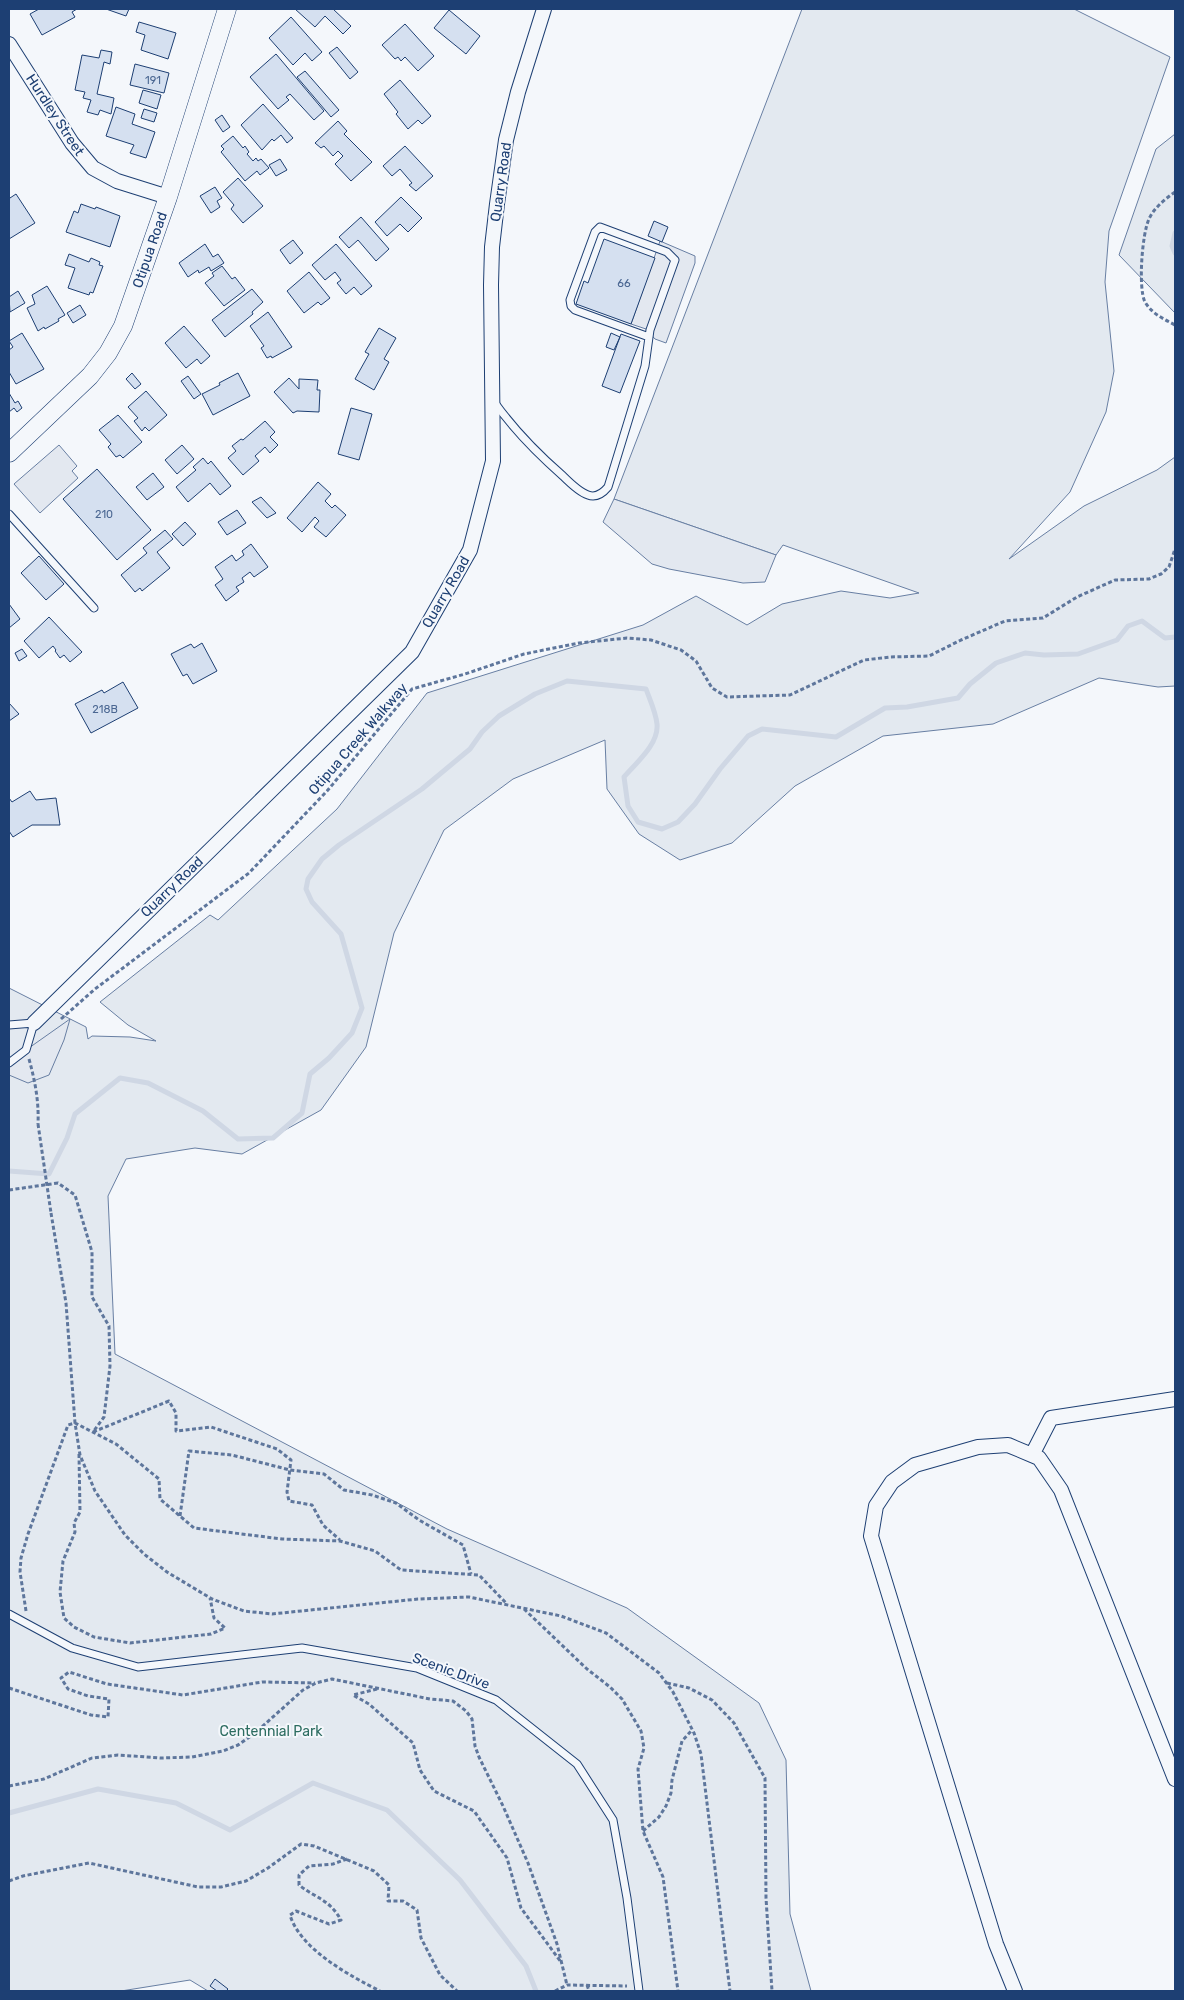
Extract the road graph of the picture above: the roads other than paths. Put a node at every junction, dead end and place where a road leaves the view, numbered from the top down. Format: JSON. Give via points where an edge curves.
{"nodes":[{"id":1,"x":227,"y":9,"type":"edge"},
{"id":2,"x":544,"y":9,"type":"edge"},
{"id":3,"x":9,"y":44,"type":"edge"},
{"id":4,"x":168,"y":197,"type":"junction"},
{"id":5,"x":649,"y":337,"type":"junction"},
{"id":6,"x":492,"y":399,"type":"junction"},
{"id":7,"x":9,"y":453,"type":"edge"},
{"id":8,"x":9,"y":514,"type":"edge"},
{"id":9,"x":94,"y":608,"type":"dead end"},
{"id":10,"x":34,"y":1023,"type":"junction"},
{"id":11,"x":9,"y":1025,"type":"edge"},
{"id":12,"x":9,"y":1063,"type":"edge"},
{"id":13,"x":1175,"y":1399,"type":"edge"},
{"id":14,"x":1032,"y":1455,"type":"junction"},
{"id":15,"x":9,"y":1614,"type":"edge"},
{"id":16,"x":1175,"y":1780,"type":"edge"},
{"id":17,"x":638,"y":1989,"type":"edge"},
{"id":18,"x":1015,"y":1991,"type":"edge"}],
"edges":[{"from":1,"to":4,"type":"street","name":"Otipua Road"},
{"from":2,"to":6,"type":"street","name":"Quarry Road","via":[[506,140],[497,204],[491,285]]},
{"from":3,"to":4,"type":"street","name":"Hurdley Street","via":[[72,144],[93,168],[117,181]]},
{"from":4,"to":7,"type":"street","name":"Otipua Road","via":[[133,300],[108,353],[79,389]]},
{"from":5,"to":5,"type":"lane","via":[[575,310],[572,306],[570,300],[595,232],[600,227],[667,252],[675,260]]},
{"from":5,"to":6,"type":"lane","via":[[645,366],[604,493],[596,496],[581,491],[540,456]]},
{"from":6,"to":10,"type":"street","name":"Quarry Road","via":[[493,461],[470,550],[412,652]]},
{"from":8,"to":9,"type":"lane"},
{"from":10,"to":11,"type":"lane"},
{"from":10,"to":12,"type":"lane","via":[[26,1050]]},
{"from":13,"to":14,"type":"street","via":[[1051,1418]]},
{"from":14,"to":16,"type":"street","via":[[1038,1458],[1061,1490]]},
{"from":14,"to":18,"type":"street","via":[[1008,1445],[978,1447],[915,1465],[892,1482],[876,1506],[872,1536],[993,1934]]},
{"from":15,"to":17,"type":"lane","name":"Scenic Drive","via":[[72,1648],[138,1667],[302,1648],[417,1668],[496,1700],[577,1764],[613,1820]]}]}
